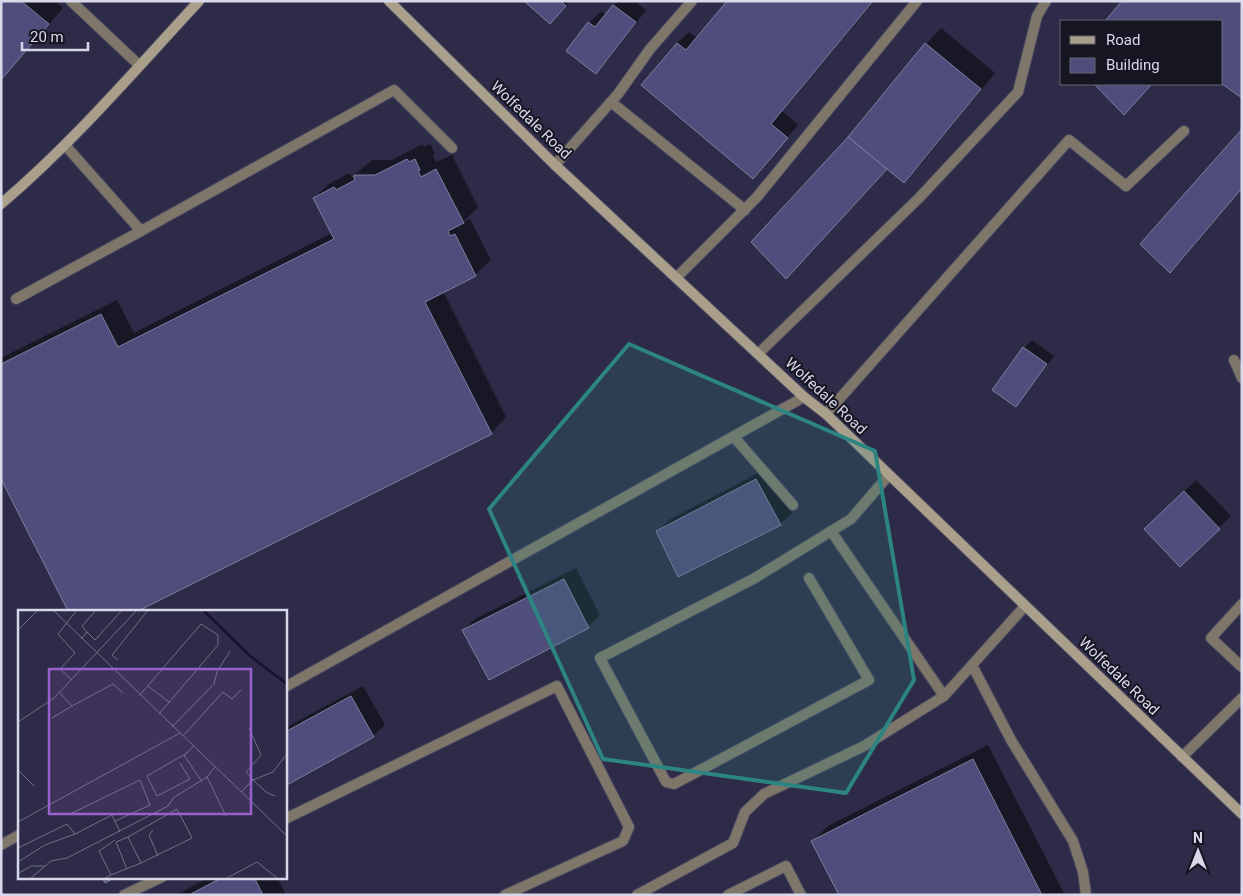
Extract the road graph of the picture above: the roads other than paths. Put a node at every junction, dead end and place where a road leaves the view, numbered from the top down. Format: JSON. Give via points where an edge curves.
{"nodes":[{"id":1,"x":72,"y":1,"type":"edge"},
{"id":2,"x":199,"y":1,"type":"edge"},
{"id":3,"x":389,"y":1,"type":"edge"},
{"id":4,"x":692,"y":1,"type":"edge"},
{"id":5,"x":917,"y":1,"type":"edge"},
{"id":6,"x":1046,"y":1,"type":"edge"},
{"id":7,"x":139,"y":65,"type":"junction"},
{"id":8,"x":611,"y":102,"type":"junction"},
{"id":9,"x":1184,"y":131,"type":"dead end"},
{"id":10,"x":65,"y":145,"type":"junction"},
{"id":11,"x":452,"y":148,"type":"dead end"},
{"id":12,"x":555,"y":165,"type":"junction"},
{"id":13,"x":1,"y":204,"type":"edge"},
{"id":14,"x":745,"y":210,"type":"junction"},
{"id":15,"x":141,"y":231,"type":"junction"},
{"id":16,"x":676,"y":278,"type":"junction"},
{"id":17,"x":16,"y":299,"type":"dead end"},
{"id":18,"x":758,"y":354,"type":"junction"},
{"id":19,"x":1234,"y":360,"type":"dead end"},
{"id":20,"x":1242,"y":378,"type":"edge"},
{"id":21,"x":804,"y":397,"type":"junction"},
{"id":22,"x":826,"y":414,"type":"junction"},
{"id":23,"x":734,"y":437,"type":"junction"},
{"id":24,"x":888,"y":476,"type":"junction"},
{"id":25,"x":793,"y":505,"type":"dead end"},
{"id":26,"x":831,"y":531,"type":"junction"},
{"id":27,"x":809,"y":578,"type":"dead end"},
{"id":28,"x":1242,"y":604,"type":"edge"},
{"id":29,"x":1025,"y":606,"type":"junction"},
{"id":30,"x":972,"y":665,"type":"junction"},
{"id":31,"x":1242,"y":667,"type":"edge"},
{"id":32,"x":286,"y":686,"type":"edge"},
{"id":33,"x":944,"y":696,"type":"junction"},
{"id":34,"x":1242,"y":698,"type":"edge"},
{"id":35,"x":1182,"y":757,"type":"junction"},
{"id":36,"x":1242,"y":814,"type":"edge"},
{"id":37,"x":286,"y":819,"type":"edge"},
{"id":38,"x":18,"y":836,"type":"edge"},
{"id":39,"x":1,"y":845,"type":"edge"},
{"id":40,"x":160,"y":878,"type":"edge"},
{"id":41,"x":124,"y":895,"type":"edge"},
{"id":42,"x":505,"y":895,"type":"edge"},
{"id":43,"x":637,"y":895,"type":"edge"},
{"id":44,"x":728,"y":895,"type":"edge"},
{"id":45,"x":801,"y":895,"type":"edge"},
{"id":46,"x":1086,"y":895,"type":"edge"}],
"edges":[{"from":1,"to":7,"type":"lane"},
{"from":2,"to":7,"type":"street"},
{"from":3,"to":12,"type":"street","name":"Wolfedale Road"},
{"from":4,"to":8,"type":"lane","via":[[650,49]]},
{"from":5,"to":14,"type":"lane"},
{"from":6,"to":18,"type":"lane","via":[[1037,16],[1018,92],[919,198]]},
{"from":7,"to":10,"type":"street"},
{"from":8,"to":12,"type":"lane"},
{"from":8,"to":14,"type":"lane"},
{"from":9,"to":22,"type":"lane","via":[[1126,186],[1069,140]]},
{"from":10,"to":13,"type":"street"},
{"from":10,"to":15,"type":"lane"},
{"from":11,"to":15,"type":"lane","via":[[394,90]]},
{"from":12,"to":16,"type":"street","name":"Wolfedale Road"},
{"from":14,"to":16,"type":"lane"},
{"from":15,"to":17,"type":"lane"},
{"from":16,"to":18,"type":"street","name":"Wolfedale Road"},
{"from":18,"to":21,"type":"street","name":"Wolfedale Road"},
{"from":19,"to":20,"type":"lane"},
{"from":21,"to":22,"type":"street","name":"Wolfedale Road"},
{"from":21,"to":23,"type":"lane"},
{"from":22,"to":24,"type":"street","name":"Wolfedale Road"},
{"from":23,"to":25,"type":"lane"},
{"from":23,"to":32,"type":"lane"},
{"from":24,"to":26,"type":"lane","via":[[851,519]]},
{"from":24,"to":29,"type":"street","name":"Wolfedale Road"},
{"from":26,"to":27,"type":"lane","via":[[755,578],[600,658],[666,782],[674,784],[869,680]]},
{"from":26,"to":33,"type":"lane"},
{"from":28,"to":31,"type":"lane","via":[[1211,638]]},
{"from":29,"to":30,"type":"lane"},
{"from":29,"to":35,"type":"street","name":"Wolfedale Road"},
{"from":30,"to":33,"type":"lane"},
{"from":30,"to":46,"type":"lane","via":[[1011,740],[1073,841]]},
{"from":33,"to":43,"type":"lane","via":[[864,746],[764,794],[745,812],[732,843]]},
{"from":34,"to":35,"type":"lane"},
{"from":35,"to":36,"type":"street","name":"Wolfedale Road"},
{"from":37,"to":42,"type":"lane","via":[[558,686],[629,827],[623,840]]},
{"from":38,"to":39,"type":"lane"},
{"from":40,"to":41,"type":"lane"},
{"from":44,"to":45,"type":"lane","via":[[786,866]]}]}
